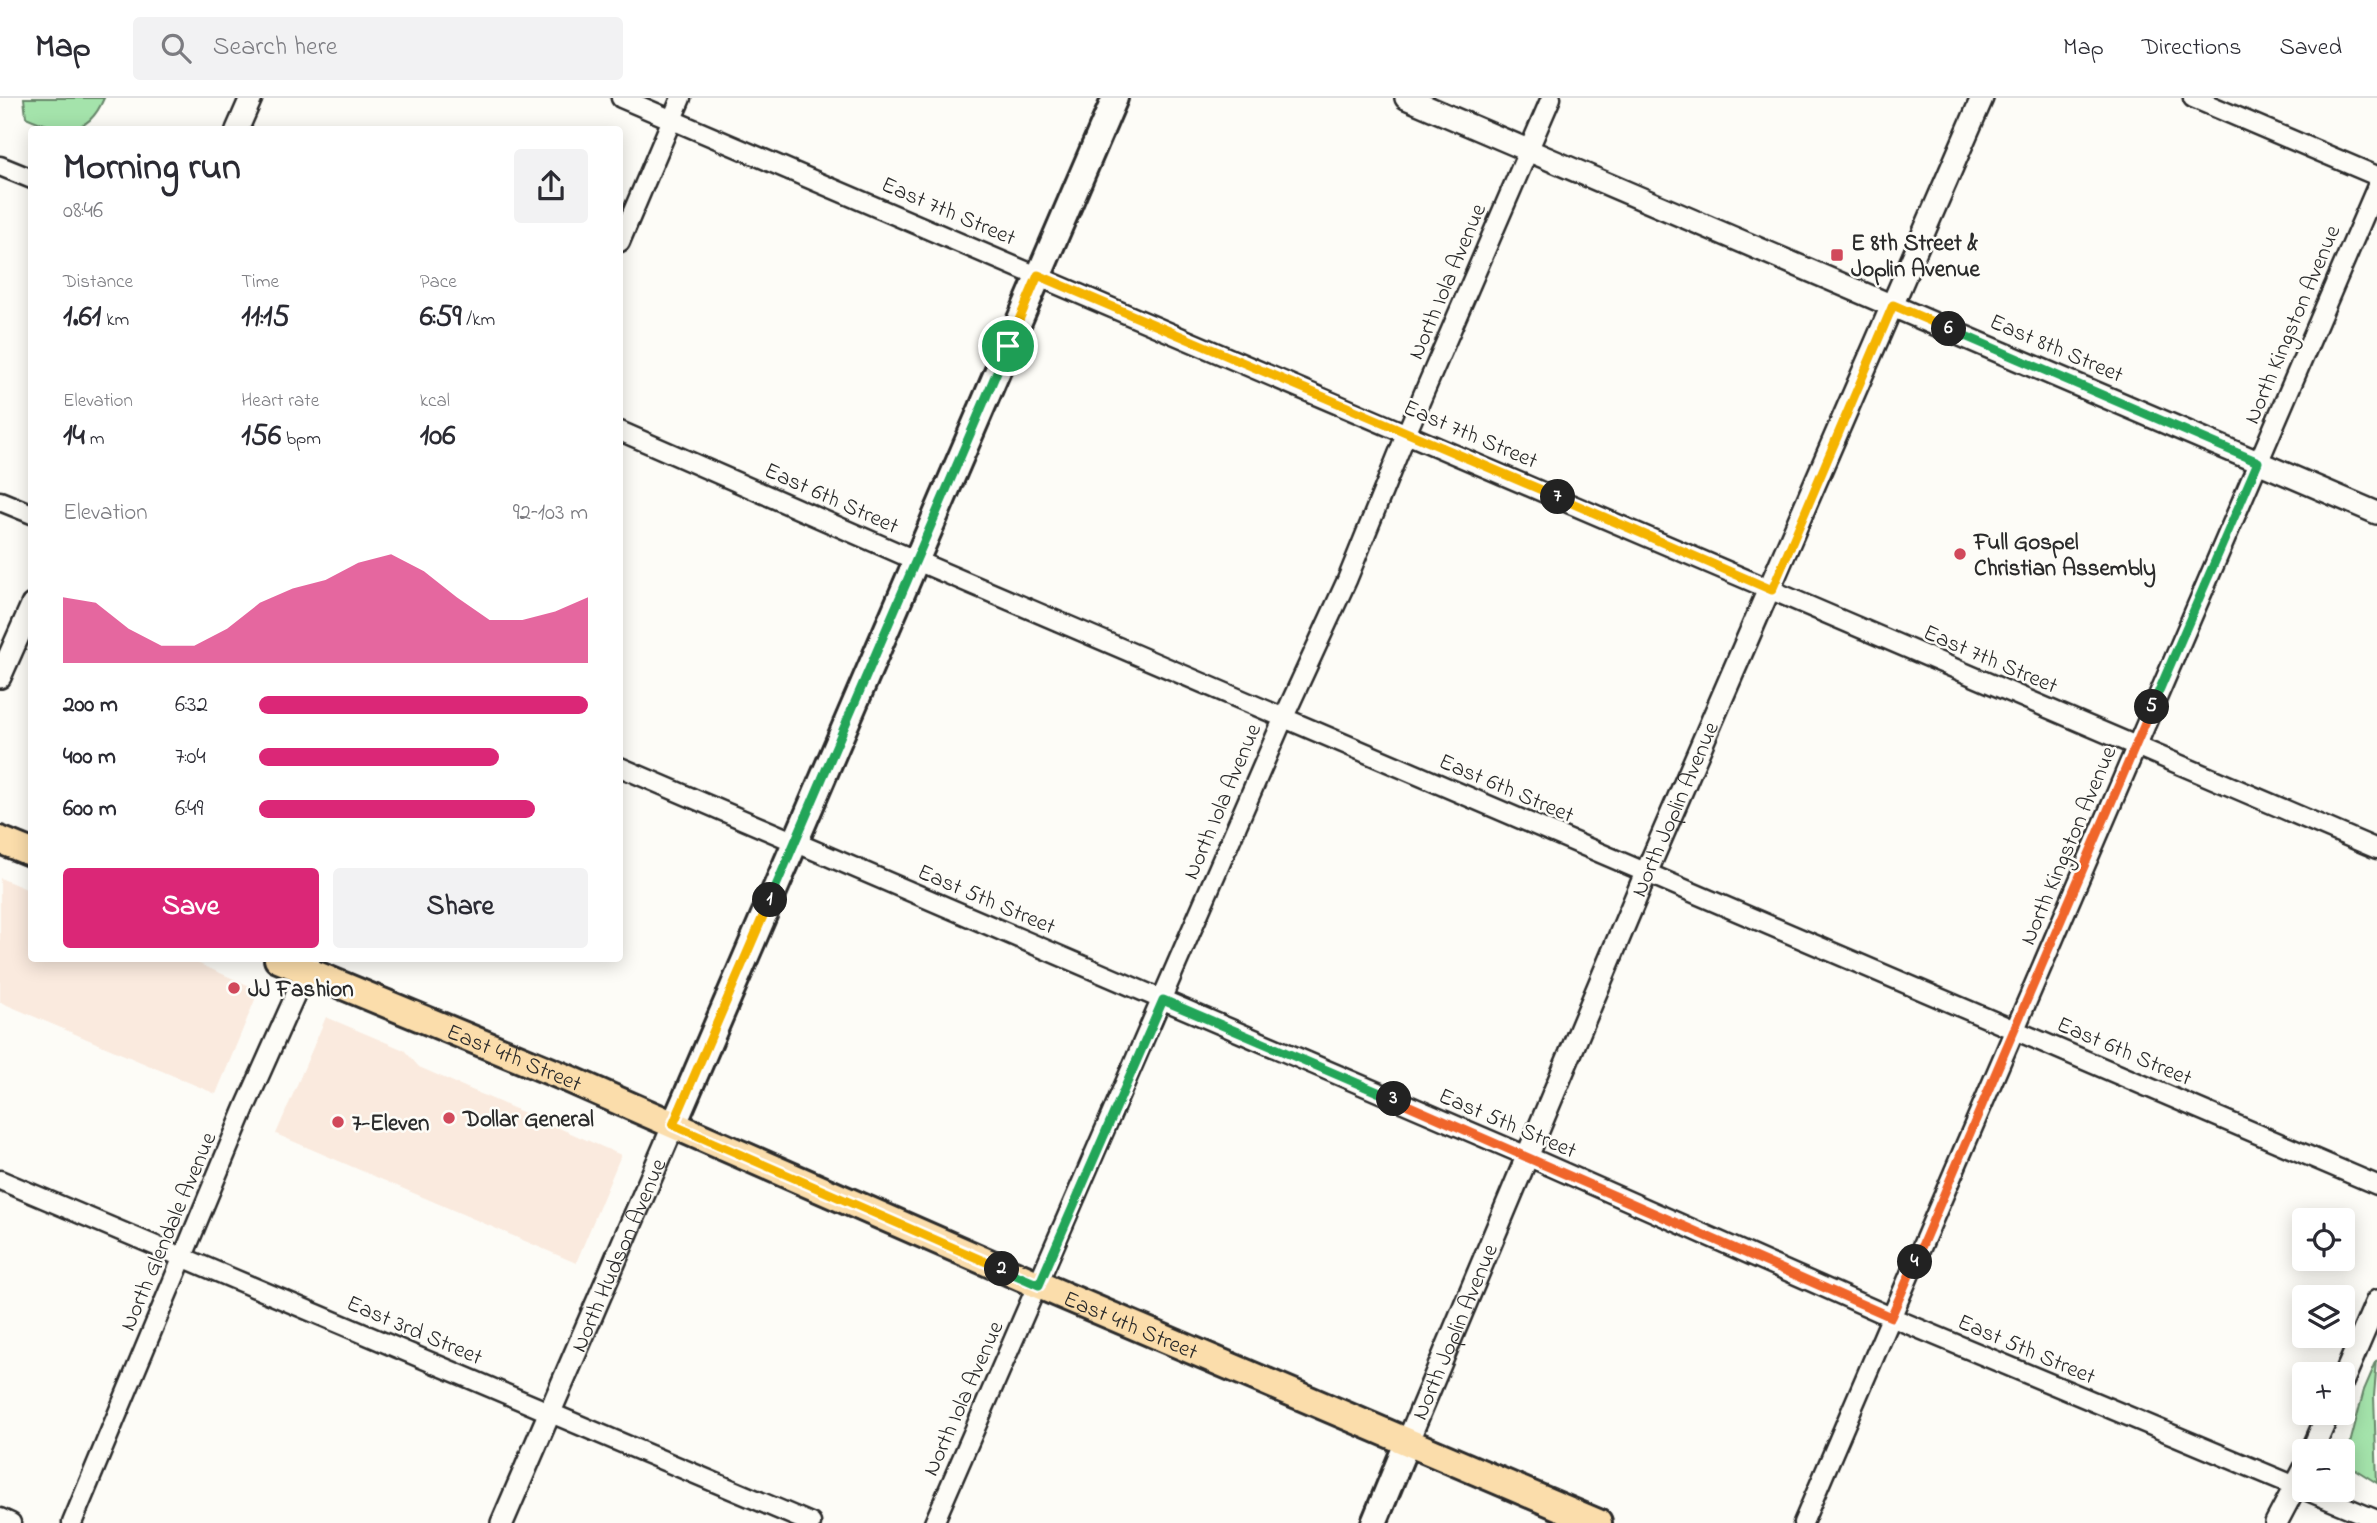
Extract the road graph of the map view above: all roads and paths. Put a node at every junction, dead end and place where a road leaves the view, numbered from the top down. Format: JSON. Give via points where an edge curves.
{"nodes":[{"id":1,"x":251,"y":98,"type":"edge"},
{"id":2,"x":621,"y":98,"type":"edge"},
{"id":3,"x":681,"y":98,"type":"edge"},
{"id":4,"x":1115,"y":98,"type":"edge"},
{"id":5,"x":1406,"y":98,"type":"edge"},
{"id":6,"x":1551,"y":98,"type":"edge"},
{"id":7,"x":1982,"y":98,"type":"edge"},
{"id":8,"x":2193,"y":98,"type":"edge"},
{"id":9,"x":672,"y":120,"type":"junction"},
{"id":10,"x":239,"y":126,"type":"edge"},
{"id":11,"x":1529,"y":150,"type":"junction"},
{"id":12,"x":0,"y":166,"type":"edge"},
{"id":13,"x":2377,"y":176,"type":"edge"},
{"id":14,"x":28,"y":177,"type":"edge"},
{"id":15,"x":2377,"y":187,"type":"edge"},
{"id":16,"x":623,"y":235,"type":"edge"},
{"id":17,"x":1038,"y":275,"type":"junction"},
{"id":18,"x":1893,"y":305,"type":"junction"},
{"id":19,"x":623,"y":432,"type":"edge"},
{"id":20,"x":1407,"y":432,"type":"junction"},
{"id":21,"x":2258,"y":462,"type":"junction"},
{"id":22,"x":0,"y":501,"type":"edge"},
{"id":23,"x":28,"y":512,"type":"edge"},
{"id":24,"x":2377,"y":513,"type":"edge"},
{"id":25,"x":917,"y":561,"type":"junction"},
{"id":26,"x":1772,"y":590,"type":"junction"},
{"id":27,"x":28,"y":614,"type":"edge"},
{"id":28,"x":0,"y":677,"type":"edge"},
{"id":29,"x":1284,"y":717,"type":"junction"},
{"id":30,"x":2136,"y":747,"type":"junction"},
{"id":31,"x":623,"y":768,"type":"edge"},
{"id":32,"x":0,"y":840,"type":"edge"},
{"id":33,"x":795,"y":842,"type":"junction"},
{"id":34,"x":2377,"y":849,"type":"edge"},
{"id":35,"x":28,"y":851,"type":"edge"},
{"id":36,"x":1646,"y":873,"type":"junction"},
{"id":37,"x":308,"y":965,"type":"edge"},
{"id":38,"x":1163,"y":1000,"type":"junction"},
{"id":39,"x":2015,"y":1029,"type":"junction"},
{"id":40,"x":676,"y":1120,"type":"junction"},
{"id":41,"x":1527,"y":1156,"type":"junction"},
{"id":42,"x":0,"y":1180,"type":"edge"},
{"id":43,"x":2377,"y":1185,"type":"edge"},
{"id":44,"x":182,"y":1258,"type":"junction"},
{"id":45,"x":1039,"y":1285,"type":"junction"},
{"id":46,"x":2377,"y":1301,"type":"edge"},
{"id":47,"x":1891,"y":1317,"type":"junction"},
{"id":48,"x":2351,"y":1362,"type":"edge"},
{"id":49,"x":548,"y":1412,"type":"junction"},
{"id":50,"x":1407,"y":1443,"type":"junction"},
{"id":51,"x":2292,"y":1473,"type":"edge"},
{"id":52,"x":2292,"y":1494,"type":"edge"},
{"id":53,"x":2345,"y":1502,"type":"edge"},
{"id":54,"x":0,"y":1518,"type":"edge"},
{"id":55,"x":2377,"y":1520,"type":"edge"},
{"id":56,"x":11,"y":1523,"type":"edge"},
{"id":57,"x":72,"y":1523,"type":"edge"},
{"id":58,"x":502,"y":1523,"type":"edge"},
{"id":59,"x":811,"y":1523,"type":"edge"},
{"id":60,"x":934,"y":1523,"type":"edge"},
{"id":61,"x":1374,"y":1523,"type":"edge"},
{"id":62,"x":1598,"y":1523,"type":"edge"},
{"id":63,"x":1803,"y":1523,"type":"edge"},
{"id":64,"x":2276,"y":1523,"type":"edge"}],
"edges":[{"from":1,"to":10,"type":"street"},
{"from":2,"to":9,"type":"street","name":"East 7th Street"},
{"from":3,"to":9,"type":"street"},
{"from":4,"to":17,"type":"main road","name":"North Hudson Avenue"},
{"from":5,"to":11,"type":"street","name":"East 8th Street"},
{"from":6,"to":11,"type":"street","name":"North Iola Avenue"},
{"from":7,"to":18,"type":"street","name":"North Joplin Avenue"},
{"from":8,"to":13,"type":"street"},
{"from":9,"to":16,"type":"street"},
{"from":9,"to":17,"type":"street","name":"East 7th Street"},
{"from":11,"to":18,"type":"street","name":"East 8th Street"},
{"from":11,"to":20,"type":"street","name":"North Iola Avenue"},
{"from":12,"to":14,"type":"street"},
{"from":15,"to":21,"type":"street","name":"North Kingston Avenue"},
{"from":17,"to":20,"type":"street","name":"East 7th Street"},
{"from":17,"to":25,"type":"main road","name":"North Hudson Avenue"},
{"from":18,"to":21,"type":"street","name":"East 8th Street"},
{"from":18,"to":26,"type":"street","name":"North Joplin Avenue"},
{"from":19,"to":25,"type":"street","name":"East 6th Street"},
{"from":20,"to":26,"type":"street","name":"East 7th Street"},
{"from":20,"to":29,"type":"street","name":"North Iola Avenue","via":[[1347,580]]},
{"from":21,"to":24,"type":"street","name":"East 8th Street"},
{"from":21,"to":30,"type":"street","name":"North Kingston Avenue"},
{"from":22,"to":23,"type":"street"},
{"from":25,"to":29,"type":"street","name":"East 6th Street"},
{"from":25,"to":33,"type":"main road","name":"North Hudson Avenue"},
{"from":26,"to":30,"type":"street","name":"East 7th Street"},
{"from":26,"to":36,"type":"street","name":"North Joplin Avenue"},
{"from":27,"to":28,"type":"street"},
{"from":29,"to":36,"type":"street","name":"East 6th Street"},
{"from":29,"to":38,"type":"street","name":"North Iola Avenue"},
{"from":30,"to":34,"type":"street","name":"East 7th Street"},
{"from":30,"to":39,"type":"street","name":"North Kingston Avenue"},
{"from":31,"to":33,"type":"street","name":"East 5th Street"},
{"from":32,"to":35,"type":"main road"},
{"from":33,"to":38,"type":"street","name":"East 5th Street"},
{"from":33,"to":40,"type":"main road","name":"North Hudson Avenue"},
{"from":36,"to":39,"type":"street","name":"East 6th Street"},
{"from":36,"to":41,"type":"street","name":"North Joplin Avenue"},
{"from":37,"to":40,"type":"main road","name":"East 4th Street"},
{"from":37,"to":44,"type":"street","name":"North Glendale Avenue"},
{"from":38,"to":41,"type":"street","name":"East 5th Street"},
{"from":38,"to":45,"type":"street","name":"North Iola Avenue"},
{"from":39,"to":43,"type":"street","name":"East 6th Street"},
{"from":39,"to":47,"type":"street","name":"North Kingston Avenue"},
{"from":40,"to":45,"type":"main road","name":"East 4th Street"},
{"from":40,"to":49,"type":"street","name":"North Hudson Avenue"},
{"from":41,"to":47,"type":"street","name":"East 5th Street"},
{"from":41,"to":50,"type":"street","name":"North Joplin Avenue"},
{"from":42,"to":44,"type":"street","name":"East 3rd Street"},
{"from":44,"to":49,"type":"street","name":"East 3rd Street"},
{"from":44,"to":57,"type":"street","name":"North Glendale Avenue"},
{"from":45,"to":50,"type":"main road","name":"East 4th Street"},
{"from":45,"to":60,"type":"street","name":"North Iola Avenue"},
{"from":46,"to":48,"type":"street"},
{"from":47,"to":51,"type":"street","name":"East 5th Street"},
{"from":47,"to":63,"type":"street","name":"North Kingston Avenue"},
{"from":49,"to":58,"type":"street","name":"North Hudson Avenue"},
{"from":49,"to":59,"type":"street","name":"East 3rd Street"},
{"from":50,"to":61,"type":"main road","name":"North Joplin Avenue"},
{"from":50,"to":62,"type":"main road","name":"East 4th Street"},
{"from":52,"to":64,"type":"street"},
{"from":53,"to":55,"type":"street","name":"East 5th Street"},
{"from":54,"to":56,"type":"street"}]}
